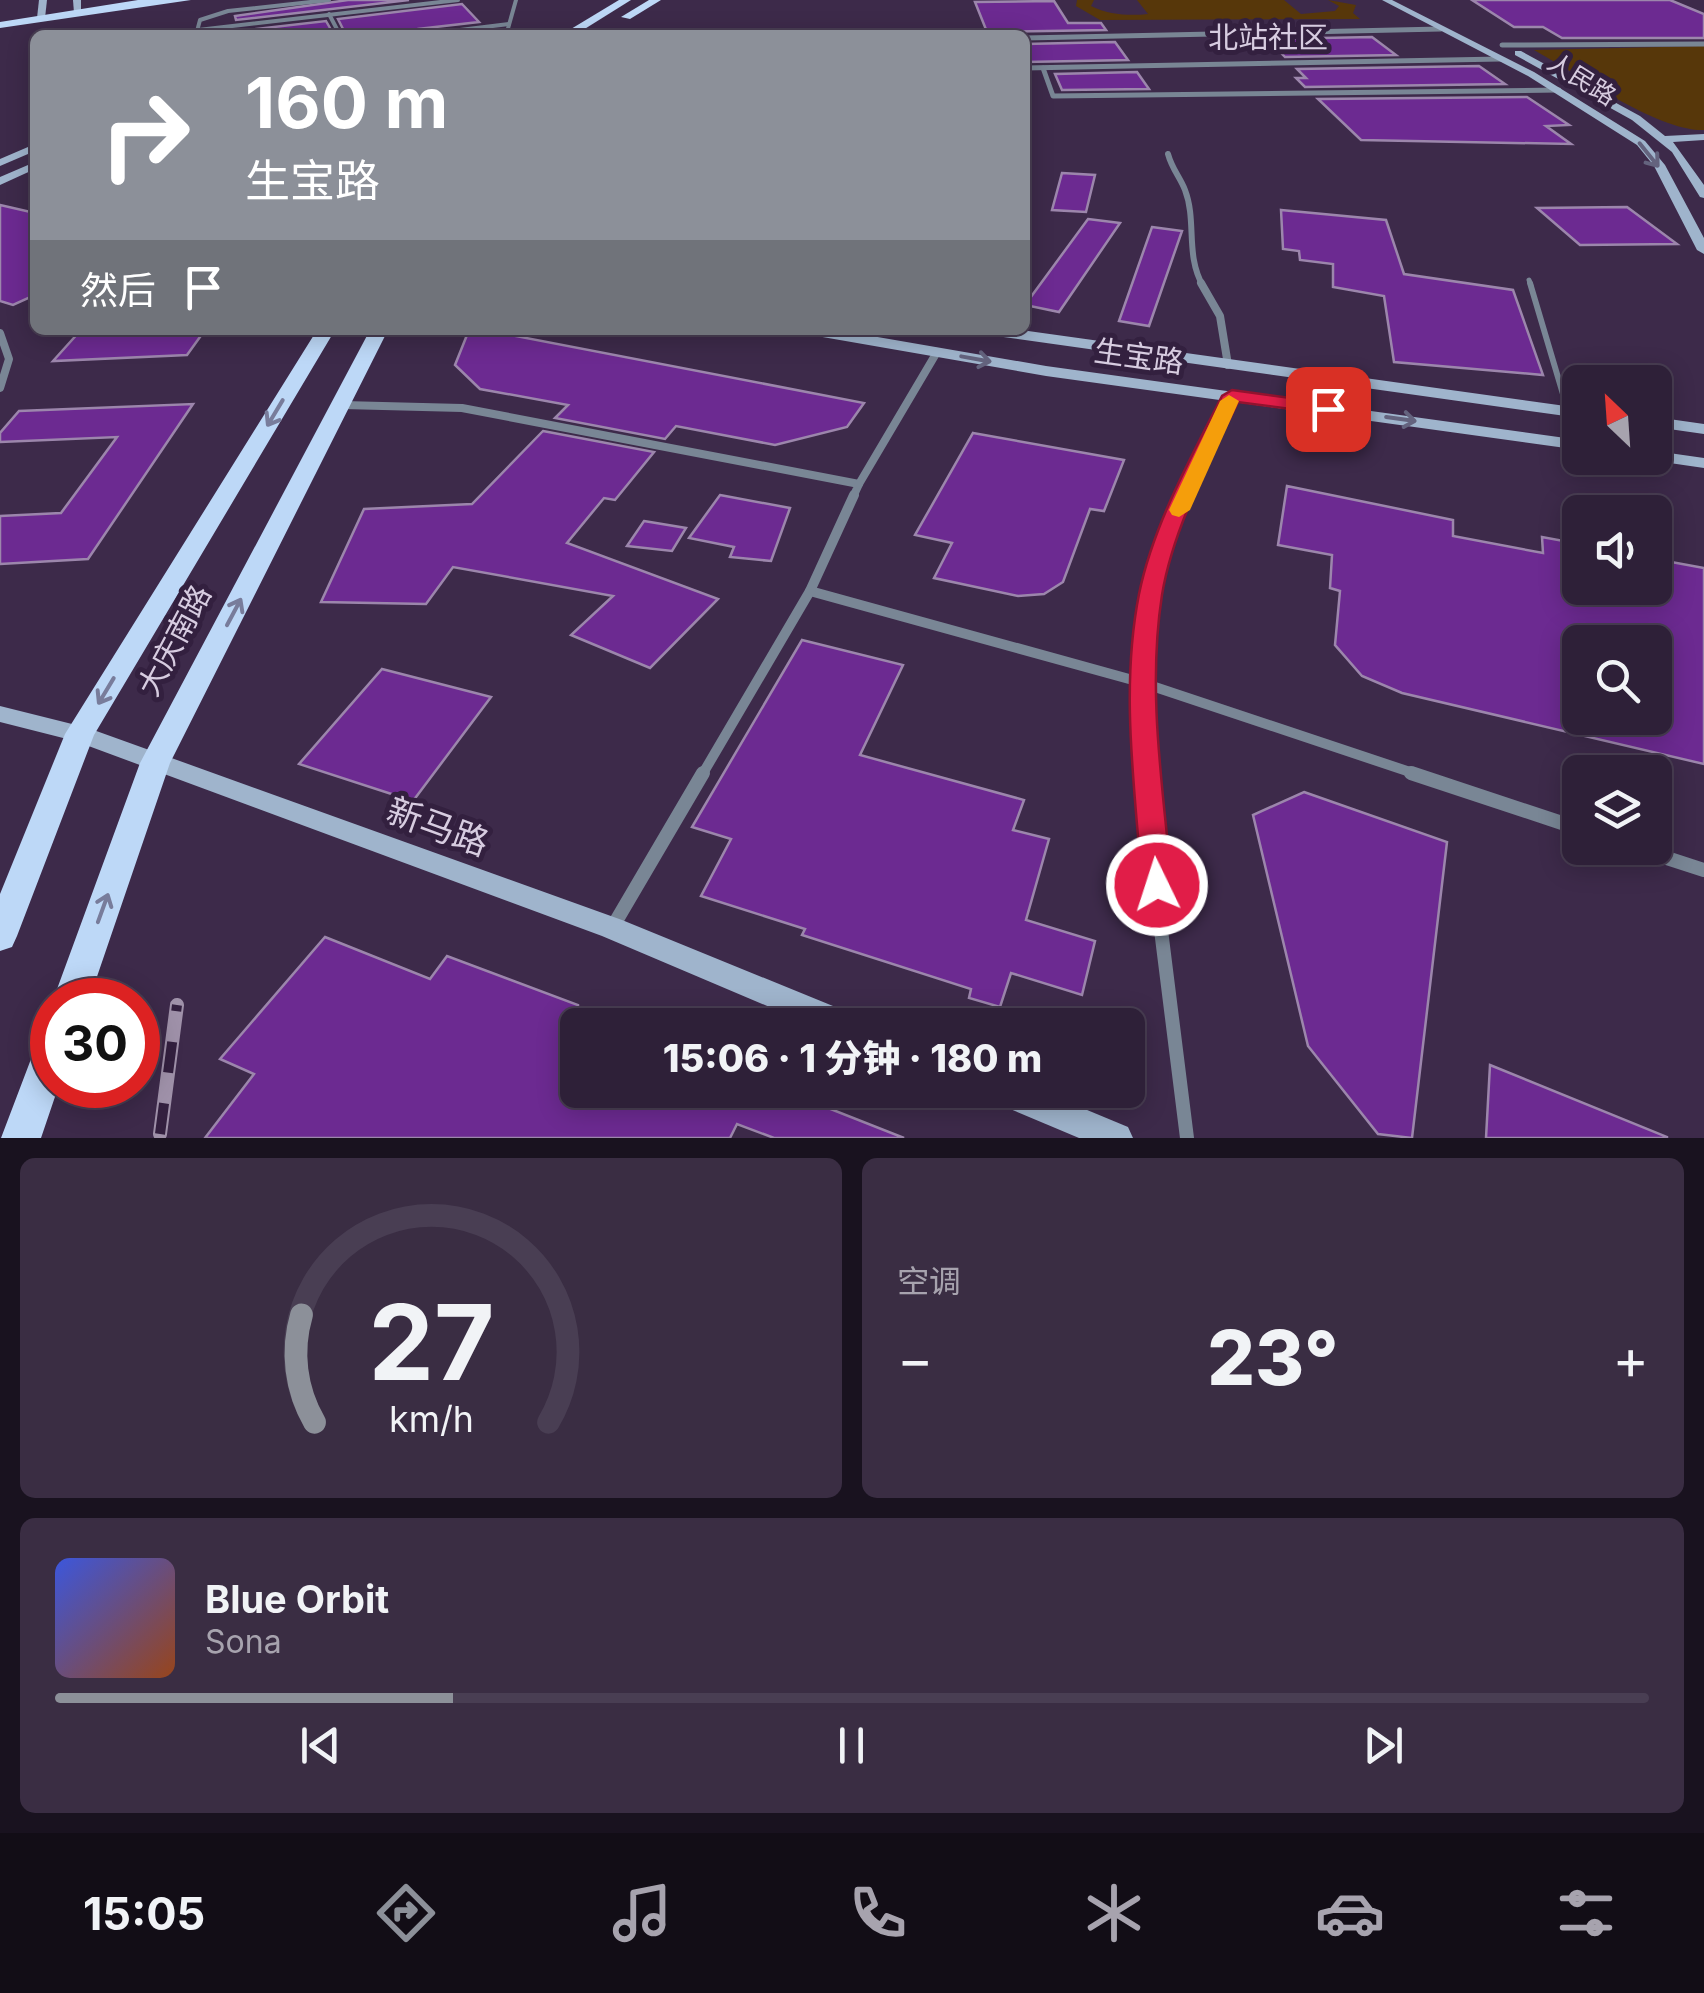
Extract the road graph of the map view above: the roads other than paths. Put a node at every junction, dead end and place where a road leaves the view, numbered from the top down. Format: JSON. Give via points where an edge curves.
{"nodes":[{"id":1,"x":43,"y":0,"type":"edge"},
{"id":2,"x":129,"y":0,"type":"edge"},
{"id":3,"x":158,"y":0,"type":"edge"},
{"id":4,"x":186,"y":0,"type":"edge"},
{"id":5,"x":329,"y":0,"type":"edge"},
{"id":6,"x":458,"y":0,"type":"edge"},
{"id":7,"x":516,"y":0,"type":"edge"},
{"id":8,"x":626,"y":0,"type":"edge"},
{"id":9,"x":648,"y":0,"type":"edge"},
{"id":10,"x":656,"y":0,"type":"edge"},
{"id":11,"x":1386,"y":0,"type":"edge"},
{"id":12,"x":1411,"y":0,"type":"edge"},
{"id":13,"x":234,"y":1,"type":"edge"},
{"id":14,"x":101,"y":5,"type":"edge"},
{"id":15,"x":77,"y":7,"type":"edge"},
{"id":16,"x":228,"y":11,"type":"junction"},
{"id":17,"x":330,"y":14,"type":"junction"},
{"id":18,"x":41,"y":15,"type":"junction"},
{"id":19,"x":0,"y":22,"type":"edge"},
{"id":20,"x":510,"y":24,"type":"junction"},
{"id":21,"x":1441,"y":29,"type":"junction"},
{"id":22,"x":198,"y":30,"type":"edge"},
{"id":23,"x":212,"y":30,"type":"edge"},
{"id":24,"x":338,"y":30,"type":"edge"},
{"id":25,"x":461,"y":30,"type":"edge"},
{"id":26,"x":508,"y":30,"type":"edge"},
{"id":27,"x":576,"y":30,"type":"edge"},
{"id":28,"x":1030,"y":38,"type":"edge"},
{"id":29,"x":1704,"y":44,"type":"edge"},
{"id":30,"x":1502,"y":45,"type":"junction"},
{"id":31,"x":1500,"y":59,"type":"junction"},
{"id":32,"x":1030,"y":68,"type":"edge"},
{"id":33,"x":1043,"y":68,"type":"junction"},
{"id":34,"x":1559,"y":90,"type":"junction"},
{"id":35,"x":1704,"y":137,"type":"edge"},
{"id":36,"x":1663,"y":139,"type":"junction"},
{"id":37,"x":30,"y":148,"type":"edge"},
{"id":38,"x":1168,"y":154,"type":"dead end"},
{"id":39,"x":0,"y":163,"type":"edge"},
{"id":40,"x":30,"y":166,"type":"edge"},
{"id":41,"x":0,"y":181,"type":"edge"},
{"id":42,"x":1704,"y":194,"type":"edge"},
{"id":43,"x":1704,"y":250,"type":"edge"},
{"id":44,"x":1529,"y":280,"type":"dead end"},
{"id":45,"x":0,"y":333,"type":"edge"},
{"id":46,"x":323,"y":335,"type":"edge"},
{"id":47,"x":377,"y":335,"type":"edge"},
{"id":48,"x":839,"y":335,"type":"edge"},
{"id":49,"x":1022,"y":335,"type":"edge"},
{"id":50,"x":936,"y":352,"type":"junction"},
{"id":51,"x":1228,"y":365,"type":"junction"},
{"id":52,"x":1562,"y":377,"type":"edge"},
{"id":53,"x":0,"y":388,"type":"edge"},
{"id":54,"x":1232,"y":396,"type":"junction"},
{"id":55,"x":343,"y":405,"type":"junction"},
{"id":56,"x":1562,"y":410,"type":"edge"},
{"id":57,"x":1672,"y":424,"type":"edge"},
{"id":58,"x":1704,"y":429,"type":"edge"},
{"id":59,"x":1562,"y":442,"type":"edge"},
{"id":60,"x":1672,"y":458,"type":"edge"},
{"id":61,"x":1704,"y":463,"type":"edge"},
{"id":62,"x":860,"y":484,"type":"junction"},
{"id":63,"x":810,"y":591,"type":"junction"},
{"id":64,"x":1140,"y":682,"type":"junction"},
{"id":65,"x":0,"y":714,"type":"edge"},
{"id":66,"x":80,"y":734,"type":"junction"},
{"id":67,"x":155,"y":764,"type":"junction"},
{"id":68,"x":1562,"y":823,"type":"edge"},
{"id":69,"x":1672,"y":860,"type":"edge"},
{"id":70,"x":1704,"y":870,"type":"edge"},
{"id":71,"x":612,"y":928,"type":"junction"},
{"id":72,"x":0,"y":936,"type":"edge"},
{"id":73,"x":79,"y":978,"type":"edge"},
{"id":74,"x":804,"y":1008,"type":"edge"},
{"id":75,"x":32,"y":1108,"type":"edge"},
{"id":76,"x":1045,"y":1108,"type":"edge"},
{"id":77,"x":22,"y":1138,"type":"edge"},
{"id":78,"x":1117,"y":1138,"type":"edge"},
{"id":79,"x":1187,"y":1138,"type":"edge"}],
"edges":[{"from":1,"to":18,"type":"main road"},
{"from":2,"to":15,"type":"main road"},
{"from":3,"to":14,"type":"main road"},
{"from":4,"to":14,"type":"main road"},
{"from":5,"to":16,"type":"lane"},
{"from":6,"to":17,"type":"lane"},
{"from":7,"to":20,"type":"lane"},
{"from":8,"to":27,"type":"main road"},
{"from":9,"to":10,"type":"main road","via":[[622,20]]},
{"from":11,"to":21,"type":"main road","name":"人民路"},
{"from":12,"to":30,"type":"main road","name":"人民路"},
{"from":13,"to":16,"type":"lane"},
{"from":14,"to":15,"type":"main road"},
{"from":15,"to":18,"type":"main road"},
{"from":16,"to":22,"type":"lane","via":[[200,20]]},
{"from":17,"to":23,"type":"lane"},
{"from":17,"to":24,"type":"lane"},
{"from":18,"to":19,"type":"main road"},
{"from":20,"to":25,"type":"lane"},
{"from":20,"to":26,"type":"lane"},
{"from":21,"to":28,"type":"street"},
{"from":21,"to":31,"type":"main road","name":"人民路"},
{"from":29,"to":30,"type":"street"},
{"from":30,"to":36,"type":"main road","name":"人民路","via":[[1594,91]]},
{"from":31,"to":33,"type":"street"},
{"from":31,"to":34,"type":"main road","name":"人民路"},
{"from":32,"to":33,"type":"street"},
{"from":33,"to":34,"type":"street","via":[[1053,96]]},
{"from":34,"to":43,"type":"main road","name":"人民路","one_way":true,"via":[[1641,143]]},
{"from":35,"to":36,"type":"main road"},
{"from":36,"to":42,"type":"main road","name":"人民路"},
{"from":37,"to":39,"type":"main road"},
{"from":38,"to":51,"type":"street","via":[[1172,175],[1185,190],[1193,269],[1220,316]]},
{"from":40,"to":41,"type":"main road"},
{"from":44,"to":52,"type":"lane"},
{"from":45,"to":53,"type":"street","via":[[9,359]]},
{"from":46,"to":66,"type":"main road","name":"大庆南路","one_way":true},
{"from":47,"to":55,"type":"main road","name":"大庆南路"},
{"from":48,"to":50,"type":"main road","name":"生宝路"},
{"from":49,"to":51,"type":"main road","name":"生宝路"},
{"from":50,"to":54,"type":"main road","name":"生宝路","one_way":true},
{"from":50,"to":62,"type":"street"},
{"from":51,"to":56,"type":"main road","name":"生宝路"},
{"from":54,"to":59,"type":"main road","name":"生宝路","one_way":true},
{"from":54,"to":64,"type":"street","via":[[1188,485],[1151,591]]},
{"from":55,"to":62,"type":"street","via":[[462,408]]},
{"from":67,"to":55,"type":"main road","name":"大庆南路","one_way":true},
{"from":57,"to":58,"type":"main road"},
{"from":60,"to":61,"type":"main road"},
{"from":62,"to":63,"type":"street"},
{"from":63,"to":64,"type":"street"},
{"from":63,"to":71,"type":"street"},
{"from":64,"to":68,"type":"street"},
{"from":64,"to":79,"type":"street"},
{"from":65,"to":66,"type":"main road","name":"新马路"},
{"from":66,"to":67,"type":"main road","name":"新马路"},
{"from":66,"to":72,"type":"main road","name":"大庆南路"},
{"from":67,"to":71,"type":"main road","name":"新马路"},
{"from":73,"to":67,"type":"main road","name":"大庆南路","one_way":true},
{"from":69,"to":70,"type":"street"},
{"from":71,"to":74,"type":"main road","name":"新马路"},
{"from":75,"to":77,"type":"main road"},
{"from":76,"to":78,"type":"main road"}]}
